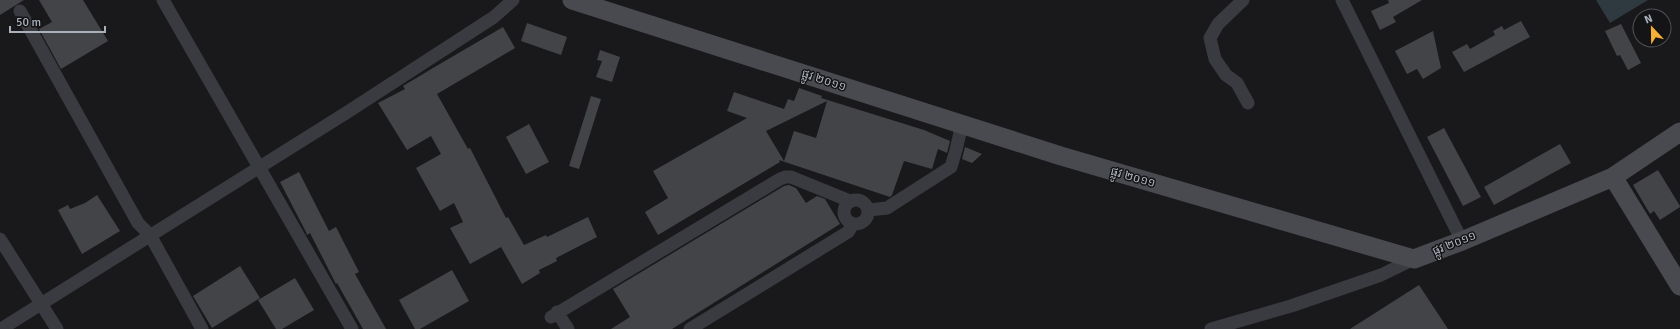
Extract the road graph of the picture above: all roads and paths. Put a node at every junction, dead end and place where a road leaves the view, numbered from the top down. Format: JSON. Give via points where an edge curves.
{"nodes":[{"id":1,"x":163,"y":0,"type":"edge"},
{"id":2,"x":513,"y":0,"type":"edge"},
{"id":3,"x":572,"y":0,"type":"edge"},
{"id":4,"x":1243,"y":0,"type":"edge"},
{"id":5,"x":1342,"y":0,"type":"edge"},
{"id":6,"x":20,"y":11,"type":"dead end"},
{"id":7,"x":1248,"y":103,"type":"dead end"},
{"id":8,"x":962,"y":124,"type":"junction"},
{"id":9,"x":1680,"y":132,"type":"edge"},
{"id":10,"x":259,"y":166,"type":"junction"},
{"id":11,"x":1613,"y":177,"type":"junction"},
{"id":12,"x":850,"y":202,"type":"junction"},
{"id":13,"x":869,"y":210,"type":"junction"},
{"id":14,"x":853,"y":224,"type":"junction"},
{"id":15,"x":150,"y":235,"type":"junction"},
{"id":16,"x":0,"y":239,"type":"edge"},
{"id":17,"x":1462,"y":241,"type":"junction"},
{"id":18,"x":1414,"y":259,"type":"junction"},
{"id":19,"x":1680,"y":286,"type":"edge"},
{"id":20,"x":42,"y":303,"type":"junction"},
{"id":21,"x":1233,"y":327,"type":"edge"},
{"id":22,"x":1,"y":329,"type":"edge"},
{"id":23,"x":57,"y":329,"type":"edge"},
{"id":24,"x":202,"y":329,"type":"edge"},
{"id":25,"x":352,"y":329,"type":"edge"},
{"id":26,"x":568,"y":329,"type":"edge"},
{"id":27,"x":690,"y":329,"type":"edge"},
{"id":28,"x":1211,"y":329,"type":"edge"}],
"edges":[{"from":1,"to":10,"type":"street"},
{"from":2,"to":10,"type":"street","via":[[487,22]]},
{"from":3,"to":8,"type":"main road","name":"ផ្លូវ ២០១១"},
{"from":4,"to":7,"type":"street","via":[[1218,24],[1210,38],[1214,59],[1226,75],[1237,83]]},
{"from":5,"to":17,"type":"street"},
{"from":6,"to":15,"type":"street","via":[[138,223]]},
{"from":8,"to":13,"type":"street","via":[[951,167],[887,208]]},
{"from":8,"to":18,"type":"main road","name":"ផ្លូវ ២០១១","via":[[1061,156]]},
{"from":9,"to":11,"type":"main road","name":"ផ្លូវ ២០១១"},
{"from":10,"to":15,"type":"street"},
{"from":10,"to":25,"type":"street"},
{"from":11,"to":17,"type":"main road","name":"ផ្លូវ ២០១១"},
{"from":11,"to":19,"type":"main road"},
{"from":12,"to":13,"type":"street","via":[[862,201]]},
{"from":12,"to":14,"type":"street","via":[[844,212],[846,219]]},
{"from":12,"to":26,"type":"street","via":[[791,177],[780,178],[554,314]]},
{"from":13,"to":14,"type":"street","via":[[864,222]]},
{"from":14,"to":27,"type":"street","via":[[848,232]]},
{"from":15,"to":20,"type":"street"},
{"from":15,"to":24,"type":"street"},
{"from":16,"to":20,"type":"street","via":[[28,286]]},
{"from":17,"to":18,"type":"main road","name":"ផ្លូវ ២០១១"},
{"from":18,"to":21,"type":"street","via":[[1381,275]]},
{"from":20,"to":22,"type":"street"},
{"from":20,"to":23,"type":"street"},
{"from":21,"to":28,"type":"street"}]}
